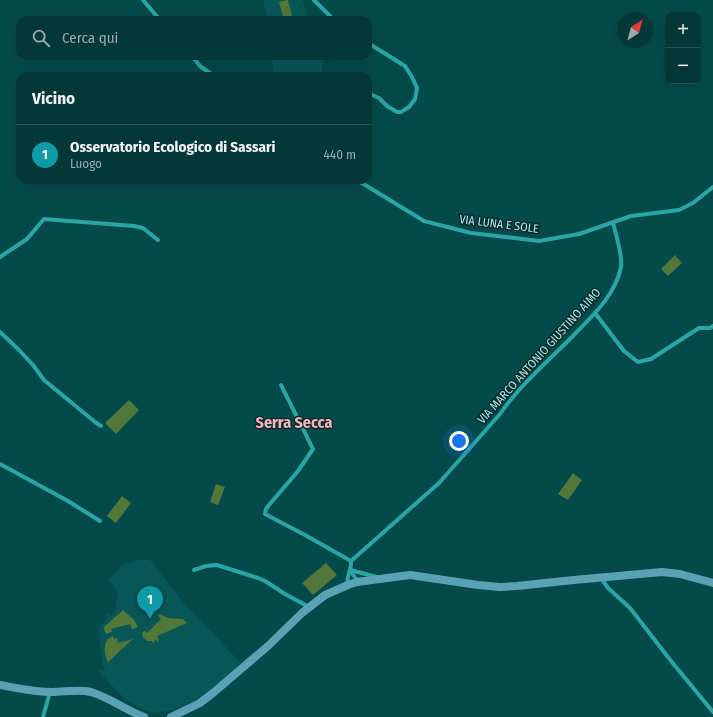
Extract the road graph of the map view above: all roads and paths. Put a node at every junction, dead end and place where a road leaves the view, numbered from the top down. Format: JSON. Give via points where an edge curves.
{"nodes":[{"id":1,"x":143,"y":0,"type":"edge"},
{"id":2,"x":314,"y":0,"type":"edge"},
{"id":3,"x":157,"y":16,"type":"edge"},
{"id":4,"x":330,"y":16,"type":"edge"},
{"id":5,"x":372,"y":45,"type":"edge"},
{"id":6,"x":195,"y":60,"type":"edge"},
{"id":7,"x":208,"y":72,"type":"edge"},
{"id":8,"x":372,"y":95,"type":"edge"},
{"id":9,"x":364,"y":184,"type":"edge"},
{"id":10,"x":713,"y":187,"type":"edge"},
{"id":11,"x":613,"y":223,"type":"junction"},
{"id":12,"x":158,"y":240,"type":"dead end"},
{"id":13,"x":0,"y":257,"type":"edge"},
{"id":14,"x":596,"y":313,"type":"junction"},
{"id":15,"x":713,"y":326,"type":"edge"},
{"id":16,"x":0,"y":332,"type":"edge"},
{"id":17,"x":281,"y":385,"type":"dead end"},
{"id":18,"x":101,"y":426,"type":"dead end"},
{"id":19,"x":0,"y":464,"type":"edge"},
{"id":20,"x":100,"y":521,"type":"dead end"},
{"id":21,"x":351,"y":561,"type":"junction"},
{"id":22,"x":194,"y":570,"type":"dead end"},
{"id":23,"x":350,"y":570,"type":"junction"},
{"id":24,"x":600,"y":578,"type":"junction"},
{"id":25,"x":382,"y":579,"type":"junction"},
{"id":26,"x":357,"y":582,"type":"junction"},
{"id":27,"x":713,"y":583,"type":"edge"},
{"id":28,"x":348,"y":585,"type":"junction"},
{"id":29,"x":309,"y":607,"type":"junction"},
{"id":30,"x":0,"y":685,"type":"edge"},
{"id":31,"x":50,"y":692,"type":"junction"},
{"id":32,"x":713,"y":712,"type":"edge"},
{"id":33,"x":43,"y":717,"type":"edge"},
{"id":34,"x":144,"y":717,"type":"edge"},
{"id":35,"x":171,"y":717,"type":"edge"}],
"edges":[{"from":1,"to":3,"type":"street"},
{"from":2,"to":4,"type":"street"},
{"from":5,"to":8,"type":"street","via":[[405,66],[417,88],[409,107],[401,112],[397,112]]},
{"from":6,"to":7,"type":"street"},
{"from":9,"to":11,"type":"street","name":"VIA LUNA E SOLE","via":[[424,221],[470,233],[539,240],[579,234]]},
{"from":10,"to":11,"type":"street","name":"VIA LUNA E SOLE","via":[[693,203],[679,210],[631,216]]},
{"from":11,"to":14,"type":"street","name":"VIA MARCO ANTONIO GIUSTINO AIMO","via":[[622,266],[614,289]]},
{"from":12,"to":13,"type":"street","via":[[142,228],[134,226],[44,219],[27,239]]},
{"from":14,"to":15,"type":"street","via":[[624,351],[638,362],[651,359],[699,328]]},
{"from":14,"to":21,"type":"street","name":"VIA MARCO ANTONIO GIUSTINO AIMO","via":[[507,404],[439,483]]},
{"from":16,"to":18,"type":"street","via":[[33,365],[44,380]]},
{"from":17,"to":21,"type":"street","via":[[313,449],[298,471],[269,504],[265,514]]},
{"from":19,"to":20,"type":"street"},
{"from":21,"to":23,"type":"street"},
{"from":22,"to":29,"type":"street","via":[[217,565],[258,578]]},
{"from":23,"to":25,"type":"street"},
{"from":23,"to":26,"type":"street"},
{"from":23,"to":28,"type":"street","via":[[346,582]]},
{"from":24,"to":25,"type":"main road","via":[[517,586],[478,585],[410,575]]},
{"from":24,"to":27,"type":"main road","via":[[662,572]]},
{"from":24,"to":32,"type":"street","via":[[630,608]]},
{"from":25,"to":26,"type":"main road"},
{"from":26,"to":28,"type":"main road"},
{"from":28,"to":29,"type":"main road","via":[[325,595]]},
{"from":29,"to":35,"type":"main road","via":[[209,696]]},
{"from":30,"to":31,"type":"main road"},
{"from":31,"to":33,"type":"street"},
{"from":31,"to":34,"type":"main road","via":[[92,692]]}]}
